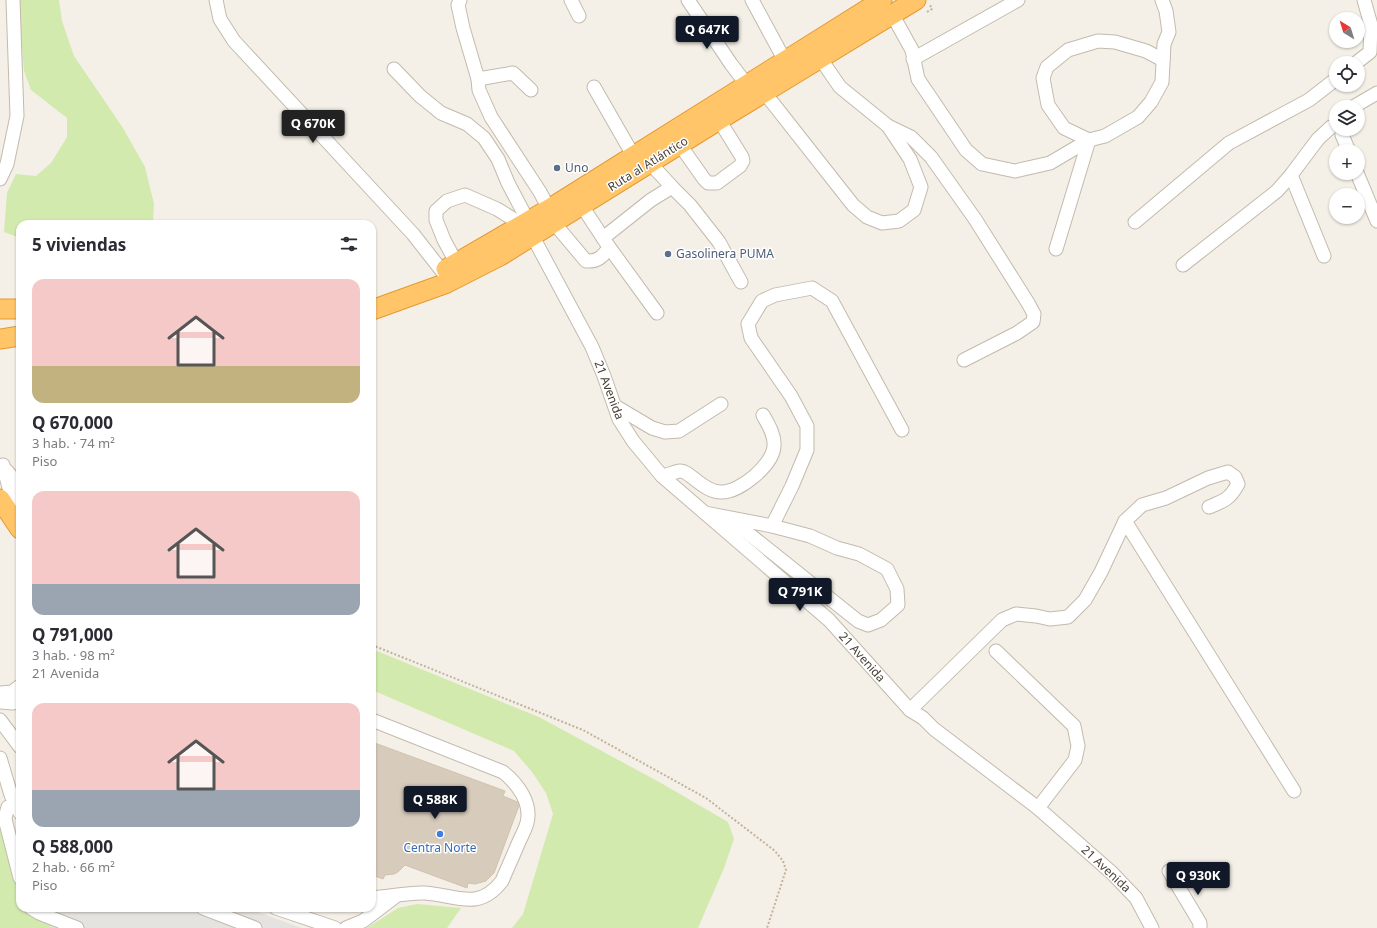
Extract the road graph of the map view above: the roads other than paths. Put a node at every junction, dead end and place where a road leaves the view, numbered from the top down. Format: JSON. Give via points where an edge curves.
{"nodes":[{"id":1,"x":13,"y":0,"type":"edge"},
{"id":2,"x":216,"y":0,"type":"edge"},
{"id":3,"x":460,"y":0,"type":"edge"},
{"id":4,"x":571,"y":0,"type":"edge"},
{"id":5,"x":688,"y":0,"type":"edge"},
{"id":6,"x":752,"y":0,"type":"edge"},
{"id":7,"x":916,"y":0,"type":"edge"},
{"id":8,"x":1018,"y":0,"type":"edge"},
{"id":9,"x":1162,"y":0,"type":"edge"},
{"id":10,"x":1364,"y":0,"type":"edge"},
{"id":11,"x":887,"y":7,"type":"edge"},
{"id":12,"x":579,"y":16,"type":"dead end"},
{"id":13,"x":1365,"y":56,"type":"edge"},
{"id":14,"x":820,"y":58,"type":"junction"},
{"id":15,"x":913,"y":59,"type":"junction"},
{"id":16,"x":1163,"y":60,"type":"junction"},
{"id":17,"x":785,"y":61,"type":"junction"},
{"id":18,"x":394,"y":69,"type":"dead end"},
{"id":19,"x":478,"y":79,"type":"junction"},
{"id":20,"x":1329,"y":84,"type":"edge"},
{"id":21,"x":747,"y":85,"type":"junction"},
{"id":22,"x":594,"y":87,"type":"dead end"},
{"id":23,"x":531,"y":90,"type":"dead end"},
{"id":24,"x":764,"y":92,"type":"junction"},
{"id":25,"x":1377,"y":93,"type":"edge"},
{"id":26,"x":1365,"y":100,"type":"edge"},
{"id":27,"x":719,"y":120,"type":"junction"},
{"id":28,"x":888,"y":126,"type":"junction"},
{"id":29,"x":1329,"y":129,"type":"edge"},
{"id":30,"x":1089,"y":140,"type":"junction"},
{"id":31,"x":680,"y":145,"type":"junction"},
{"id":32,"x":642,"y":159,"type":"junction"},
{"id":33,"x":1291,"y":176,"type":"junction"},
{"id":34,"x":0,"y":179,"type":"edge"},
{"id":35,"x":1361,"y":180,"type":"edge"},
{"id":36,"x":672,"y":187,"type":"junction"},
{"id":37,"x":582,"y":206,"type":"junction"},
{"id":38,"x":551,"y":216,"type":"junction"},
{"id":39,"x":1377,"y":221,"type":"edge"},
{"id":40,"x":1135,"y":222,"type":"dead end"},
{"id":41,"x":528,"y":228,"type":"junction"},
{"id":42,"x":606,"y":243,"type":"junction"},
{"id":43,"x":1056,"y":248,"type":"dead end"},
{"id":44,"x":1324,"y":256,"type":"dead end"},
{"id":45,"x":1183,"y":265,"type":"dead end"},
{"id":46,"x":450,"y":267,"type":"junction"},
{"id":47,"x":742,"y":282,"type":"dead end"},
{"id":48,"x":376,"y":295,"type":"edge"},
{"id":49,"x":376,"y":309,"type":"edge"},
{"id":50,"x":657,"y":313,"type":"dead end"},
{"id":51,"x":0,"y":333,"type":"edge"},
{"id":52,"x":16,"y":335,"type":"edge"},
{"id":53,"x":16,"y":336,"type":"edge"},
{"id":54,"x":0,"y":339,"type":"edge"},
{"id":55,"x":964,"y":360,"type":"dead end"},
{"id":56,"x":721,"y":404,"type":"dead end"},
{"id":57,"x":615,"y":406,"type":"junction"},
{"id":58,"x":763,"y":415,"type":"dead end"},
{"id":59,"x":902,"y":430,"type":"dead end"},
{"id":60,"x":1,"y":463,"type":"edge"},
{"id":61,"x":662,"y":476,"type":"junction"},
{"id":62,"x":8,"y":493,"type":"edge"},
{"id":63,"x":16,"y":502,"type":"edge"},
{"id":64,"x":1209,"y":507,"type":"dead end"},
{"id":65,"x":0,"y":512,"type":"edge"},
{"id":66,"x":703,"y":513,"type":"junction"},
{"id":67,"x":16,"y":517,"type":"edge"},
{"id":68,"x":729,"y":518,"type":"junction"},
{"id":69,"x":1125,"y":522,"type":"junction"},
{"id":70,"x":772,"y":526,"type":"junction"},
{"id":71,"x":16,"y":533,"type":"edge"},
{"id":72,"x":996,"y":651,"type":"dead end"},
{"id":73,"x":16,"y":689,"type":"edge"},
{"id":74,"x":0,"y":693,"type":"edge"},
{"id":75,"x":0,"y":702,"type":"edge"},
{"id":76,"x":16,"y":702,"type":"edge"},
{"id":77,"x":910,"y":710,"type":"junction"},
{"id":78,"x":0,"y":720,"type":"edge"},
{"id":79,"x":376,"y":722,"type":"edge"},
{"id":80,"x":16,"y":742,"type":"edge"},
{"id":81,"x":0,"y":758,"type":"edge"},
{"id":82,"x":1294,"y":791,"type":"dead end"},
{"id":83,"x":16,"y":805,"type":"edge"},
{"id":84,"x":8,"y":807,"type":"dead end"},
{"id":85,"x":1038,"y":808,"type":"junction"},
{"id":86,"x":16,"y":852,"type":"edge"},
{"id":87,"x":1169,"y":871,"type":"dead end"},
{"id":88,"x":396,"y":896,"type":"junction"},
{"id":89,"x":376,"y":898,"type":"edge"},
{"id":90,"x":376,"y":911,"type":"edge"},
{"id":91,"x":37,"y":912,"type":"edge"},
{"id":92,"x":40,"y":912,"type":"edge"},
{"id":93,"x":213,"y":912,"type":"edge"},
{"id":94,"x":288,"y":912,"type":"edge"},
{"id":95,"x":375,"y":912,"type":"edge"},
{"id":96,"x":56,"y":928,"type":"edge"},
{"id":97,"x":77,"y":928,"type":"edge"},
{"id":98,"x":255,"y":928,"type":"edge"},
{"id":99,"x":335,"y":928,"type":"edge"},
{"id":100,"x":346,"y":928,"type":"edge"},
{"id":101,"x":1152,"y":928,"type":"edge"},
{"id":102,"x":1200,"y":928,"type":"edge"}],
"edges":[{"from":1,"to":34,"type":"street","via":[[17,116],[7,164]]},
{"from":2,"to":46,"type":"street","via":[[220,19],[234,41],[413,234]]},
{"from":3,"to":19,"type":"street","via":[[458,5],[463,28]]},
{"from":4,"to":12,"type":"street"},
{"from":5,"to":21,"type":"street"},
{"from":6,"to":17,"type":"street"},
{"from":7,"to":11,"type":"highway","name":"Ruta al Atlántico"},
{"from":8,"to":15,"type":"street"},
{"from":9,"to":16,"type":"street","via":[[1169,32],[1164,44]]},
{"from":10,"to":13,"type":"street","via":[[1371,25],[1370,52]]},
{"from":11,"to":14,"type":"highway","name":"Ruta al Atlántico"},
{"from":11,"to":15,"type":"street","via":[[908,42]]},
{"from":11,"to":17,"type":"highway","name":"Ruta al Atlántico"},
{"from":14,"to":24,"type":"highway","name":"Ruta al Atlántico"},
{"from":14,"to":28,"type":"street","via":[[840,87]]},
{"from":15,"to":30,"type":"street","via":[[918,79],[966,150],[982,164],[1015,171],[1050,163]]},
{"from":16,"to":30,"type":"street","via":[[1162,82],[1151,102],[1138,117],[1105,136]]},
{"from":16,"to":30,"type":"street","via":[[1146,51],[1115,42],[1098,41],[1068,50],[1047,66],[1043,78],[1048,105],[1064,128]]},
{"from":17,"to":21,"type":"highway","name":"Ruta al Atlántico"},
{"from":18,"to":41,"type":"street","name":"21 Avenida","via":[[441,113],[467,124],[484,138],[498,159]]},
{"from":19,"to":23,"type":"street","via":[[513,73]]},
{"from":19,"to":38,"type":"street","via":[[479,90],[490,117],[540,192]]},
{"from":20,"to":40,"type":"street","via":[[1309,100],[1229,143]]},
{"from":21,"to":32,"type":"highway","name":"Ruta al Atlántico"},
{"from":22,"to":32,"type":"street"},
{"from":24,"to":27,"type":"highway","name":"Ruta al Atlántico"},
{"from":24,"to":28,"type":"street","via":[[853,205],[867,217],[882,223],[899,221],[914,210],[921,187],[910,159]]},
{"from":25,"to":26,"type":"street"},
{"from":27,"to":31,"type":"highway","name":"Ruta al Atlántico"},
{"from":27,"to":31,"type":"street","via":[[743,161],[717,183],[708,183],[704,179]]},
{"from":28,"to":55,"type":"street","via":[[911,137],[931,157],[975,219],[1034,314],[1033,322],[1017,333]]},
{"from":29,"to":33,"type":"street","via":[[1318,139]]},
{"from":30,"to":43,"type":"street"},
{"from":31,"to":32,"type":"highway","name":"Ruta al Atlántico"},
{"from":32,"to":36,"type":"street"},
{"from":32,"to":37,"type":"highway","name":"Ruta al Atlántico"},
{"from":32,"to":38,"type":"highway","name":"Ruta al Atlántico"},
{"from":33,"to":44,"type":"street"},
{"from":33,"to":45,"type":"street","via":[[1276,191]]},
{"from":35,"to":39,"type":"street"},
{"from":36,"to":42,"type":"street","via":[[651,200]]},
{"from":36,"to":47,"type":"street","via":[[719,242]]},
{"from":37,"to":38,"type":"highway","name":"Ruta al Atlántico"},
{"from":37,"to":42,"type":"street"},
{"from":38,"to":41,"type":"highway","name":"Ruta al Atlántico"},
{"from":38,"to":42,"type":"street","via":[[586,261],[592,262],[605,254]]},
{"from":41,"to":46,"type":"highway","name":"Ruta al Atlántico"},
{"from":41,"to":46,"type":"street","via":[[497,209],[465,195],[447,201],[436,211],[436,220]]},
{"from":41,"to":49,"type":"highway","name":"Ruta al Atlántico","via":[[500,256],[447,283]]},
{"from":41,"to":57,"type":"street","name":"21 Avenida","via":[[592,348]]},
{"from":42,"to":50,"type":"street"},
{"from":46,"to":48,"type":"highway","name":"Ruta al Atlántico"},
{"from":51,"to":52,"type":"highway"},
{"from":53,"to":54,"type":"highway"},
{"from":56,"to":57,"type":"street","via":[[679,431],[665,432],[652,428]]},
{"from":57,"to":61,"type":"street","name":"21 Avenida","via":[[619,419],[633,442]]},
{"from":58,"to":61,"type":"street","via":[[771,429],[774,446],[770,461],[740,487],[722,492],[710,490],[688,473],[680,471]]},
{"from":59,"to":70,"type":"street","via":[[832,301],[812,288],[775,295],[762,301],[748,324],[751,338],[791,396],[807,426],[807,450]]},
{"from":60,"to":62,"type":"street"},
{"from":61,"to":66,"type":"street","name":"21 Avenida"},
{"from":62,"to":63,"type":"street"},
{"from":62,"to":67,"type":"highway"},
{"from":64,"to":69,"type":"street","via":[[1227,500],[1234,492],[1238,484],[1235,477],[1228,472],[1208,478],[1166,498],[1142,504]]},
{"from":65,"to":71,"type":"street"},
{"from":66,"to":68,"type":"street"},
{"from":66,"to":77,"type":"street","name":"21 Avenida","via":[[829,620]]},
{"from":68,"to":70,"type":"street"},
{"from":68,"to":70,"type":"street","via":[[858,621],[868,626],[882,620],[898,605],[897,589],[887,569],[859,554],[810,536]]},
{"from":69,"to":77,"type":"street","via":[[1085,600],[1068,617],[1050,619],[1016,614],[1002,620]]},
{"from":69,"to":82,"type":"street"},
{"from":72,"to":85,"type":"street","via":[[1074,726],[1078,746],[1075,760]]},
{"from":73,"to":74,"type":"street"},
{"from":75,"to":76,"type":"street"},
{"from":77,"to":85,"type":"street","name":"21 Avenida"},
{"from":78,"to":80,"type":"street"},
{"from":79,"to":88,"type":"street","via":[[503,772],[520,789],[527,811],[527,822],[502,881],[489,894],[472,900],[425,893]]},
{"from":81,"to":83,"type":"street"},
{"from":84,"to":86,"type":"street","via":[[6,818]]},
{"from":85,"to":101,"type":"street","name":"21 Avenida","via":[[1112,873],[1136,898]]},
{"from":87,"to":102,"type":"street","via":[[1200,923]]},
{"from":88,"to":89,"type":"street"},
{"from":88,"to":90,"type":"street"},
{"from":91,"to":96,"type":"street"},
{"from":92,"to":97,"type":"street"},
{"from":93,"to":98,"type":"street"},
{"from":94,"to":99,"type":"street"},
{"from":95,"to":100,"type":"street","via":[[363,921]]}]}
